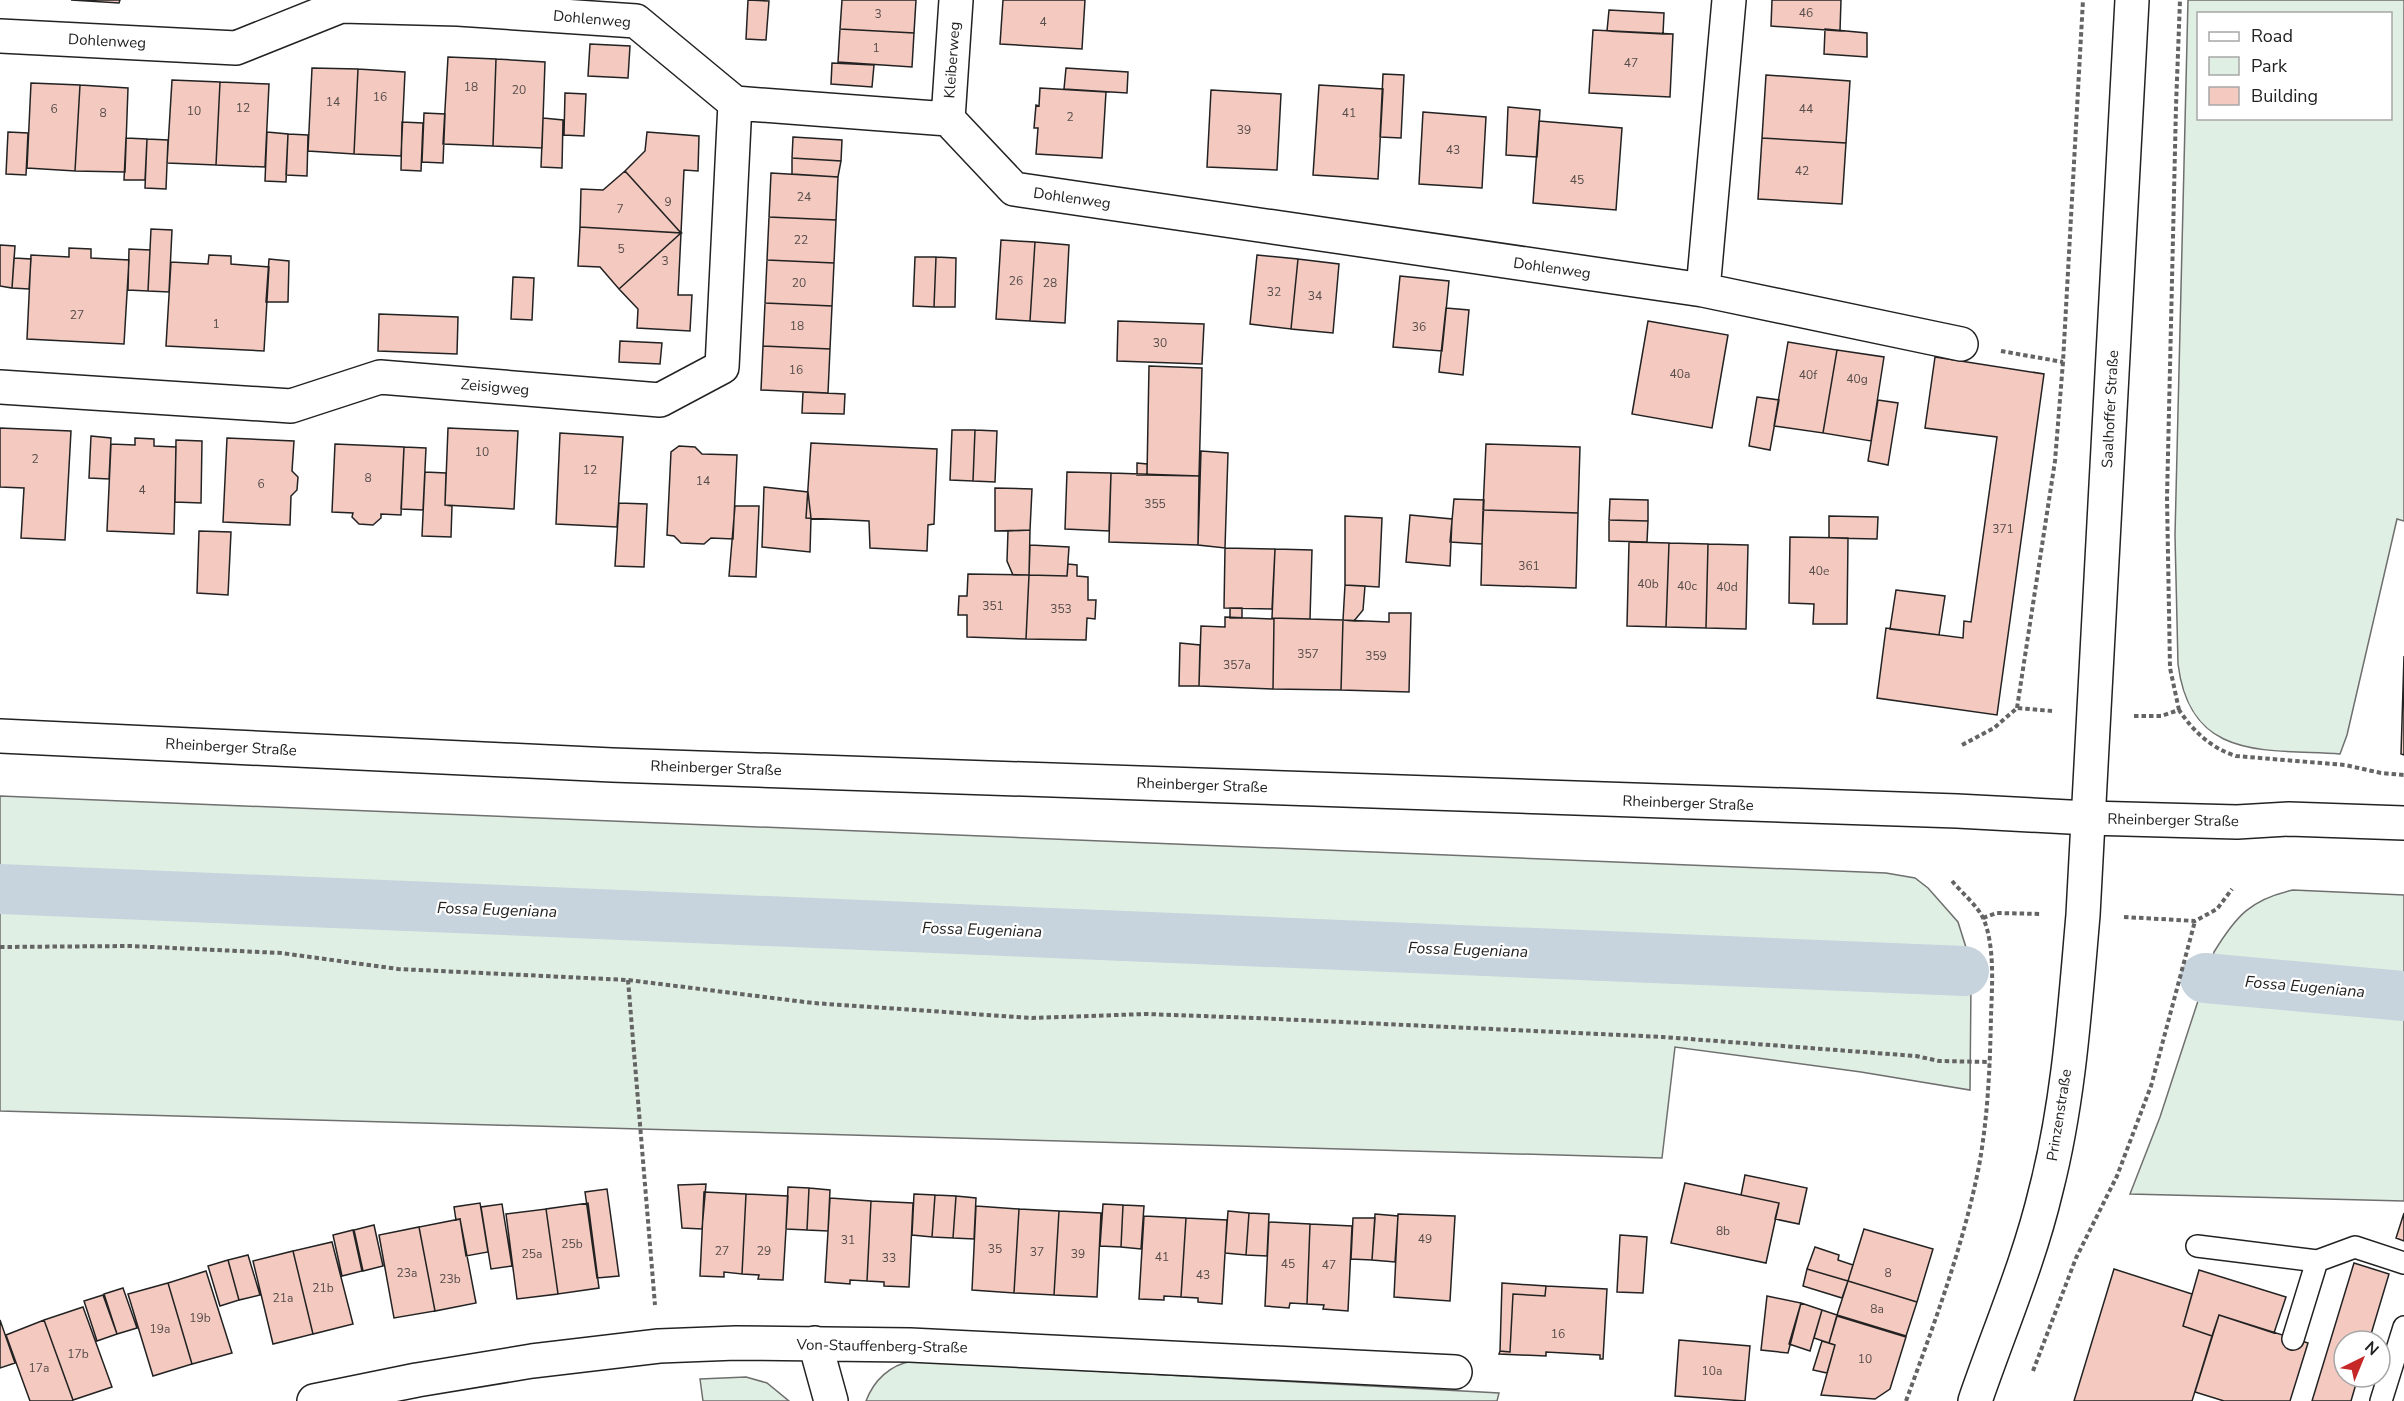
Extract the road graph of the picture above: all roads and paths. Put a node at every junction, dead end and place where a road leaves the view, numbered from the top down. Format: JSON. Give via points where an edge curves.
{"nodes":[{"id":1,"x":956,"y":0,"type":"edge"},
{"id":2,"x":1729,"y":0,"type":"edge"},
{"id":3,"x":2083,"y":0,"type":"edge"},
{"id":4,"x":2133,"y":0,"type":"edge"},
{"id":5,"x":2180,"y":0,"type":"edge"},
{"id":6,"x":459,"y":4,"type":"edge"},
{"id":7,"x":0,"y":36,"type":"edge"},
{"id":8,"x":735,"y":103,"type":"junction"},
{"id":9,"x":948,"y":119,"type":"junction"},
{"id":10,"x":1703,"y":290,"type":"junction"},
{"id":11,"x":1962,"y":344,"type":"joint"},
{"id":12,"x":2063,"y":362,"type":"junction"},
{"id":13,"x":0,"y":387,"type":"edge"},
{"id":14,"x":2017,"y":708,"type":"junction"},
{"id":15,"x":2180,"y":710,"type":"junction"},
{"id":16,"x":2094,"y":714,"type":"junction"},
{"id":17,"x":0,"y":736,"type":"edge"},
{"id":18,"x":1962,"y":745,"type":"dead end"},
{"id":19,"x":2404,"y":775,"type":"edge"},
{"id":20,"x":2088,"y":818,"type":"junction"},
{"id":21,"x":2404,"y":823,"type":"edge"},
{"id":22,"x":1952,"y":881,"type":"dead end"},
{"id":23,"x":2232,"y":889,"type":"dead end"},
{"id":24,"x":0,"y":947,"type":"edge"},
{"id":25,"x":628,"y":980,"type":"junction"},
{"id":26,"x":1990,"y":1062,"type":"junction"},
{"id":27,"x":2197,"y":1246,"type":"dead end"},
{"id":28,"x":2317,"y":1261,"type":"junction"},
{"id":29,"x":2404,"y":1263,"type":"edge"},
{"id":30,"x":2404,"y":1328,"type":"edge"},
{"id":31,"x":2293,"y":1339,"type":"dead end"},
{"id":32,"x":815,"y":1343,"type":"junction"},
{"id":33,"x":658,"y":1346,"type":"junction"},
{"id":34,"x":1455,"y":1372,"type":"dead end"},
{"id":35,"x":2030,"y":1379,"type":"dead end"},
{"id":36,"x":314,"y":1401,"type":"edge"},
{"id":37,"x":831,"y":1401,"type":"edge"},
{"id":38,"x":1906,"y":1401,"type":"edge"},
{"id":39,"x":1975,"y":1401,"type":"edge"},
{"id":40,"x":2381,"y":1401,"type":"edge"}],
"edges":[{"from":1,"to":9,"type":"street","name":"Kleiberweg"},
{"from":2,"to":10,"type":"street"},
{"from":3,"to":12,"type":"path"},
{"from":4,"to":16,"type":"street","name":"Saalhoffer Straße"},
{"from":5,"to":15,"type":"path","via":[[2167,498],[2170,668]]},
{"from":6,"to":7,"type":"street","name":"Dohlenweg","via":[[341,6],[236,48]]},
{"from":6,"to":8,"type":"street","name":"Dohlenweg","via":[[636,21]]},
{"from":8,"to":9,"type":"street"},
{"from":8,"to":13,"type":"street","name":"Zeisigweg","via":[[722,367],[660,400],[380,377],[291,406]]},
{"from":9,"to":10,"type":"street","name":"Dohlenweg","via":[[1014,189]]},
{"from":10,"to":11,"type":"street","name":"Dohlenweg"},
{"from":11,"to":12,"type":"path"},
{"from":12,"to":14,"type":"path","via":[[2055,461]]},
{"from":14,"to":16,"type":"path"},
{"from":14,"to":18,"type":"path","via":[[1994,728]]},
{"from":15,"to":16,"type":"path","via":[[2161,716]]},
{"from":15,"to":19,"type":"path","via":[[2202,738],[2236,756],[2345,765]]},
{"from":16,"to":20,"type":"street","name":"Saalhoffer Straße"},
{"from":17,"to":20,"type":"street","name":"Rheinberger Straße","via":[[612,765]]},
{"from":20,"to":21,"type":"street","name":"Rheinberger Straße"},
{"from":20,"to":39,"type":"street","name":"Prinzenstraße","via":[[2080,953],[2052,1160],[2026,1257]]},
{"from":22,"to":26,"type":"path","via":[[1983,918],[1988,937]]},
{"from":23,"to":35,"type":"path","via":[[2217,909],[2194,921],[2151,1086],[2117,1176],[2076,1258]]},
{"from":24,"to":25,"type":"path","via":[[130,946],[281,953],[398,969]]},
{"from":25,"to":26,"type":"path","via":[[813,1003],[1032,1018],[1157,1014],[1617,1035]]},
{"from":25,"to":33,"type":"path"},
{"from":26,"to":38,"type":"path","via":[[1978,1167],[1961,1239]]},
{"from":27,"to":28,"type":"lane"},
{"from":28,"to":29,"type":"lane","via":[[2355,1247]]},
{"from":28,"to":31,"type":"lane"},
{"from":30,"to":40,"type":"lane"},
{"from":32,"to":33,"type":"street","name":"Von-Stauffenberg-Straße"},
{"from":32,"to":34,"type":"street","name":"Von-Stauffenberg-Straße"},
{"from":32,"to":37,"type":"street"},
{"from":33,"to":36,"type":"street","name":"Von-Stauffenberg-Straße","via":[[532,1361]]}]}
